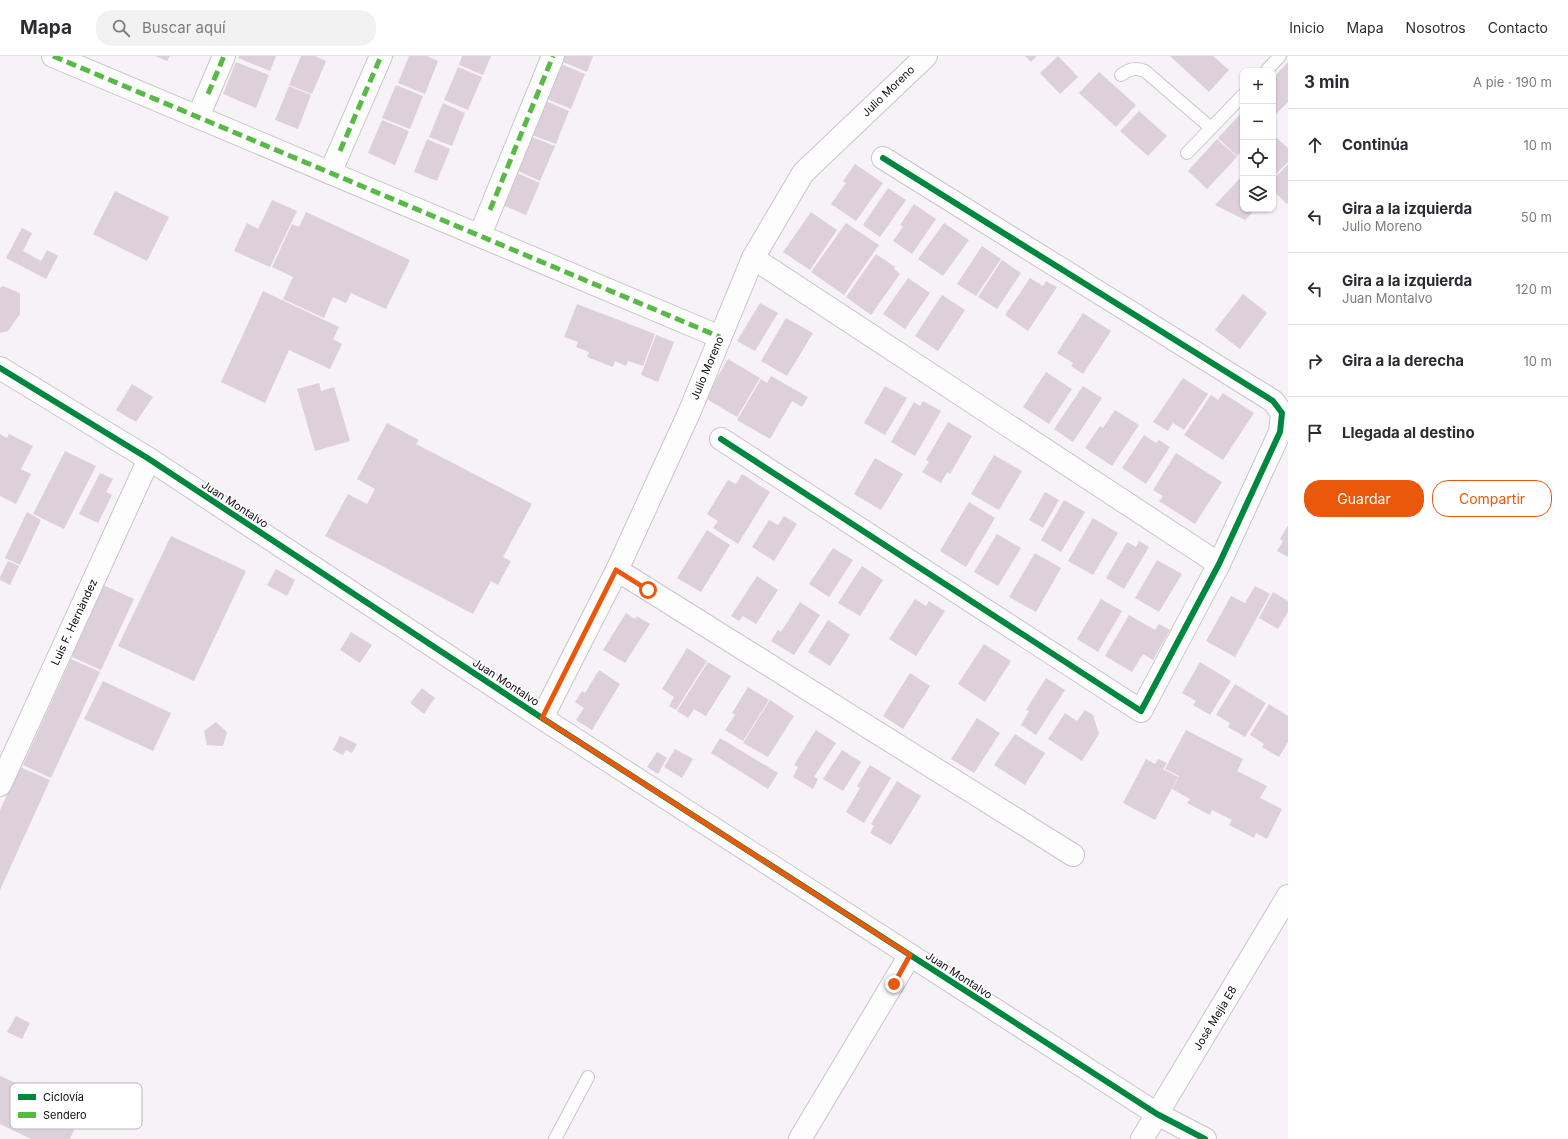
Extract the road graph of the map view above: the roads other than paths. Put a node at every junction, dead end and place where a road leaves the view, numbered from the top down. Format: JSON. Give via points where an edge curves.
{"nodes":[{"id":1,"x":224,"y":56,"type":"edge"},
{"id":2,"x":380,"y":56,"type":"edge"},
{"id":3,"x":553,"y":56,"type":"edge"},
{"id":4,"x":926,"y":56,"type":"edge"},
{"id":5,"x":1280,"y":56,"type":"edge"},
{"id":6,"x":64,"y":58,"type":"edge"},
{"id":7,"x":1269,"y":68,"type":"edge"},
{"id":8,"x":1121,"y":76,"type":"dead end"},
{"id":9,"x":1240,"y":97,"type":"edge"},
{"id":10,"x":198,"y":117,"type":"junction"},
{"id":11,"x":1211,"y":128,"type":"junction"},
{"id":12,"x":1187,"y":153,"type":"dead end"},
{"id":13,"x":883,"y":158,"type":"dead end"},
{"id":14,"x":330,"y":173,"type":"junction"},
{"id":15,"x":480,"y":235,"type":"junction"},
{"id":16,"x":753,"y":258,"type":"junction"},
{"id":17,"x":720,"y":336,"type":"junction"},
{"id":18,"x":0,"y":368,"type":"edge"},
{"id":19,"x":721,"y":439,"type":"dead end"},
{"id":20,"x":149,"y":459,"type":"junction"},
{"id":21,"x":1219,"y":564,"type":"junction"},
{"id":22,"x":616,"y":570,"type":"junction"},
{"id":23,"x":542,"y":718,"type":"junction"},
{"id":24,"x":0,"y":785,"type":"edge"},
{"id":25,"x":1073,"y":855,"type":"dead end"},
{"id":26,"x":1288,"y":896,"type":"edge"},
{"id":27,"x":910,"y":955,"type":"junction"},
{"id":28,"x":588,"y":1077,"type":"dead end"},
{"id":29,"x":1157,"y":1114,"type":"junction"},
{"id":30,"x":555,"y":1139,"type":"edge"},
{"id":31,"x":800,"y":1139,"type":"edge"},
{"id":32,"x":1142,"y":1139,"type":"edge"},
{"id":33,"x":1205,"y":1139,"type":"edge"}],
"edges":[{"from":1,"to":10,"type":"street"},
{"from":2,"to":14,"type":"street"},
{"from":3,"to":15,"type":"street"},
{"from":4,"to":16,"type":"street","name":"Julio Moreno","via":[[803,173]]},
{"from":5,"to":7,"type":"lane"},
{"from":6,"to":10,"type":"street"},
{"from":8,"to":11,"type":"lane","via":[[1130,68],[1145,71]]},
{"from":9,"to":11,"type":"lane"},
{"from":10,"to":14,"type":"street"},
{"from":11,"to":12,"type":"lane"},
{"from":13,"to":21,"type":"street","via":[[1273,401],[1282,413],[1280,432]]},
{"from":14,"to":15,"type":"street"},
{"from":15,"to":17,"type":"street"},
{"from":16,"to":17,"type":"street","name":"Julio Moreno"},
{"from":16,"to":21,"type":"street"},
{"from":17,"to":22,"type":"street","name":"Julio Moreno","via":[[689,413]]},
{"from":18,"to":20,"type":"street","name":"Juan Montalvo"},
{"from":19,"to":21,"type":"street","via":[[1141,711]]},
{"from":20,"to":23,"type":"street","name":"Juan Montalvo"},
{"from":20,"to":24,"type":"street","name":"Luis F. Hernàndez"},
{"from":22,"to":23,"type":"street","name":"Julio Moreno"},
{"from":22,"to":25,"type":"street"},
{"from":23,"to":27,"type":"street","name":"Juan Montalvo"},
{"from":26,"to":29,"type":"street","name":"José Mejia E8"},
{"from":27,"to":29,"type":"street","name":"Juan Montalvo"},
{"from":27,"to":31,"type":"street"},
{"from":28,"to":30,"type":"lane"},
{"from":29,"to":32,"type":"street","name":"José Mejia E8"},
{"from":29,"to":33,"type":"street","name":"Juan Montalvo"}]}
